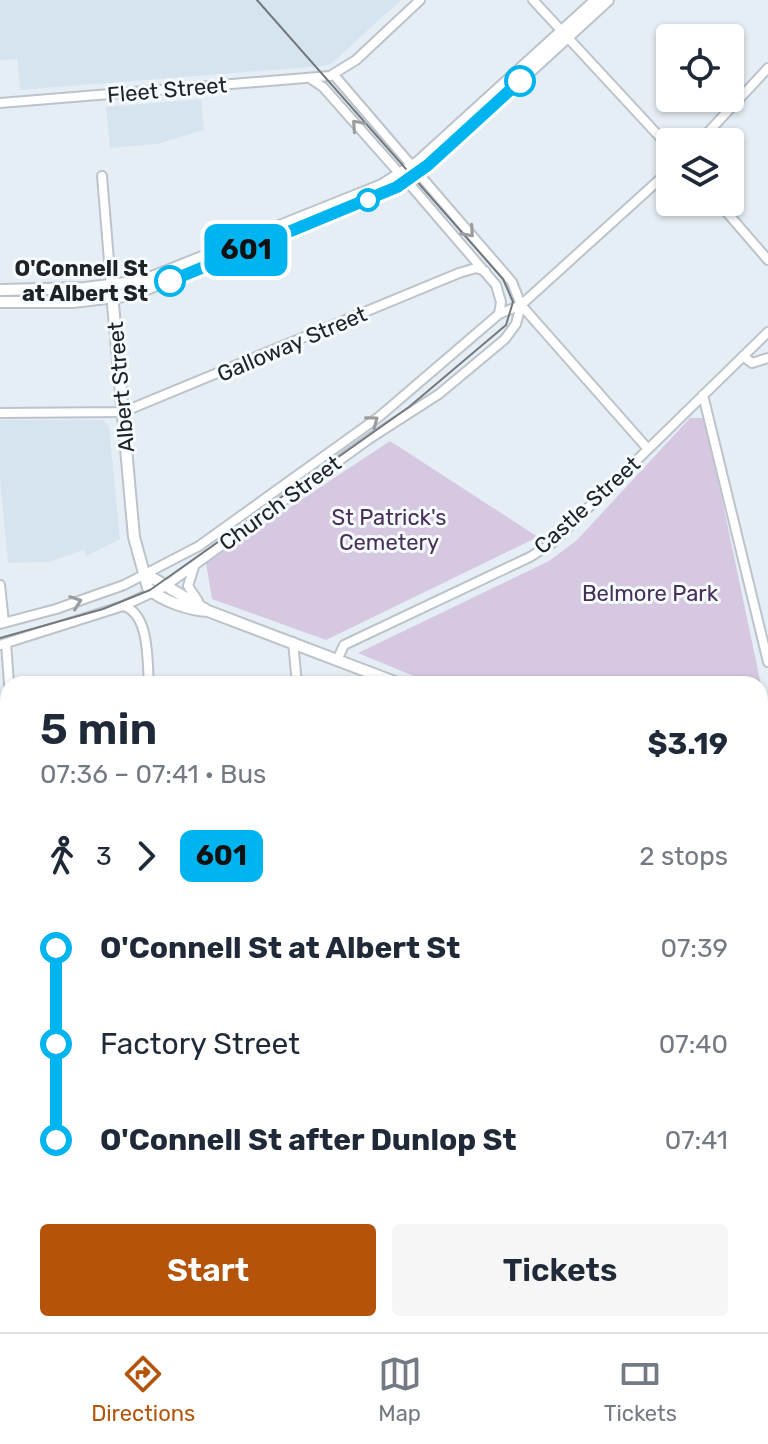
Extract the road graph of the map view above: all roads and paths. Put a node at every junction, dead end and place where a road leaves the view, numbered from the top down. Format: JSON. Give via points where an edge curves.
{"nodes":[{"id":1,"x":420,"y":0,"type":"edge"},
{"id":2,"x":533,"y":0,"type":"edge"},
{"id":3,"x":596,"y":0,"type":"edge"},
{"id":4,"x":608,"y":0,"type":"edge"},
{"id":5,"x":564,"y":34,"type":"junction"},
{"id":6,"x":767,"y":70,"type":"edge"},
{"id":7,"x":334,"y":75,"type":"junction"},
{"id":8,"x":310,"y":79,"type":"junction"},
{"id":9,"x":0,"y":103,"type":"edge"},
{"id":10,"x":712,"y":128,"type":"edge"},
{"id":11,"x":656,"y":133,"type":"edge"},
{"id":12,"x":415,"y":170,"type":"junction"},
{"id":13,"x":102,"y":176,"type":"dead end"},
{"id":14,"x":403,"y":177,"type":"junction"},
{"id":15,"x":656,"y":183,"type":"edge"},
{"id":16,"x":730,"y":216,"type":"edge"},
{"id":17,"x":467,"y":250,"type":"junction"},
{"id":18,"x":768,"y":260,"type":"edge"},
{"id":19,"x":485,"y":271,"type":"junction"},
{"id":20,"x":459,"y":273,"type":"junction"},
{"id":21,"x":111,"y":285,"type":"junction"},
{"id":22,"x":0,"y":290,"type":"edge"},
{"id":23,"x":500,"y":297,"type":"junction"},
{"id":24,"x":112,"y":298,"type":"junction"},
{"id":25,"x":0,"y":302,"type":"edge"},
{"id":26,"x":521,"y":305,"type":"junction"},
{"id":27,"x":499,"y":314,"type":"junction"},
{"id":28,"x":768,"y":332,"type":"edge"},
{"id":29,"x":743,"y":356,"type":"junction"},
{"id":30,"x":768,"y":358,"type":"edge"},
{"id":31,"x":703,"y":395,"type":"junction"},
{"id":32,"x":123,"y":412,"type":"junction"},
{"id":33,"x":0,"y":413,"type":"edge"},
{"id":34,"x":648,"y":449,"type":"junction"},
{"id":35,"x":196,"y":563,"type":"junction"},
{"id":36,"x":146,"y":574,"type":"junction"},
{"id":37,"x":0,"y":585,"type":"edge"},
{"id":38,"x":164,"y":587,"type":"junction"},
{"id":39,"x":154,"y":593,"type":"junction"},
{"id":40,"x":199,"y":602,"type":"junction"},
{"id":41,"x":123,"y":606,"type":"junction"},
{"id":42,"x":208,"y":611,"type":"junction"},
{"id":43,"x":2,"y":624,"type":"edge"},
{"id":44,"x":293,"y":642,"type":"junction"},
{"id":45,"x":3,"y":644,"type":"edge"},
{"id":46,"x":338,"y":658,"type":"junction"},
{"id":47,"x":768,"y":662,"type":"edge"},
{"id":48,"x":8,"y":676,"type":"edge"},
{"id":49,"x":148,"y":676,"type":"edge"},
{"id":50,"x":296,"y":676,"type":"edge"},
{"id":51,"x":381,"y":676,"type":"edge"}],
"edges":[{"from":1,"to":7,"type":"street"},
{"from":2,"to":5,"type":"street"},
{"from":3,"to":5,"type":"main road"},
{"from":4,"to":5,"type":"main road"},
{"from":5,"to":11,"type":"street"},
{"from":5,"to":12,"type":"main road"},
{"from":6,"to":10,"type":"street"},
{"from":7,"to":8,"type":"street","name":"Fleet Street"},
{"from":7,"to":12,"type":"street"},
{"from":8,"to":9,"type":"street","name":"Fleet Street"},
{"from":14,"to":8,"type":"street","one_way":true},
{"from":12,"to":14,"type":"main road"},
{"from":12,"to":26,"type":"street","one_way":true,"via":[[512,282]]},
{"from":13,"to":21,"type":"street","name":"Albert Street"},
{"from":14,"to":17,"type":"street"},
{"from":14,"to":21,"type":"main road","via":[[163,275]]},
{"from":14,"to":24,"type":"main road","via":[[386,192],[160,285]]},
{"from":15,"to":26,"type":"street","name":"Church Street"},
{"from":16,"to":18,"type":"street"},
{"from":17,"to":19,"type":"street"},
{"from":17,"to":20,"type":"street"},
{"from":19,"to":20,"type":"street","name":"Galloway Street"},
{"from":19,"to":23,"type":"street"},
{"from":20,"to":32,"type":"street","name":"Galloway Street"},
{"from":21,"to":22,"type":"main road"},
{"from":21,"to":24,"type":"main road","name":"Albert Street"},
{"from":23,"to":26,"type":"street"},
{"from":23,"to":27,"type":"street"},
{"from":24,"to":25,"type":"main road"},
{"from":24,"to":32,"type":"main road","name":"Albert Street"},
{"from":26,"to":27,"type":"street","name":"Church Street"},
{"from":26,"to":34,"type":"street"},
{"from":26,"to":35,"type":"street","name":"Church Street","via":[[505,339],[439,394]]},
{"from":36,"to":27,"type":"street","name":"Church Street","one_way":true,"via":[[199,546],[380,416]]},
{"from":28,"to":29,"type":"street","name":"Castle Street"},
{"from":29,"to":30,"type":"street","via":[[752,363]]},
{"from":29,"to":31,"type":"street","name":"Castle Street"},
{"from":31,"to":34,"type":"street","name":"Castle Street"},
{"from":31,"to":47,"type":"street"},
{"from":32,"to":33,"type":"street"},
{"from":32,"to":36,"type":"main road","name":"Albert Street","via":[[134,537]]},
{"from":34,"to":46,"type":"street","name":"Castle Street","via":[[541,551],[344,645]]},
{"from":35,"to":38,"type":"street","name":"Church Street"},
{"from":35,"to":40,"type":"street","via":[[188,586]]},
{"from":36,"to":38,"type":"main road"},
{"from":36,"to":39,"type":"main road","name":"Albert Street","via":[[146,586]]},
{"from":43,"to":36,"type":"street","name":"Church Street","one_way":true},
{"from":37,"to":43,"type":"street"},
{"from":38,"to":39,"type":"street","name":"Church Street"},
{"from":38,"to":40,"type":"main road"},
{"from":39,"to":41,"type":"street","name":"Church Street"},
{"from":39,"to":42,"type":"main road"},
{"from":40,"to":42,"type":"main road"},
{"from":41,"to":45,"type":"street","name":"Church Street"},
{"from":41,"to":49,"type":"street","via":[[136,614]]},
{"from":42,"to":44,"type":"main road"},
{"from":44,"to":46,"type":"main road"},
{"from":44,"to":50,"type":"street"},
{"from":45,"to":48,"type":"street"},
{"from":46,"to":51,"type":"main road"}]}
